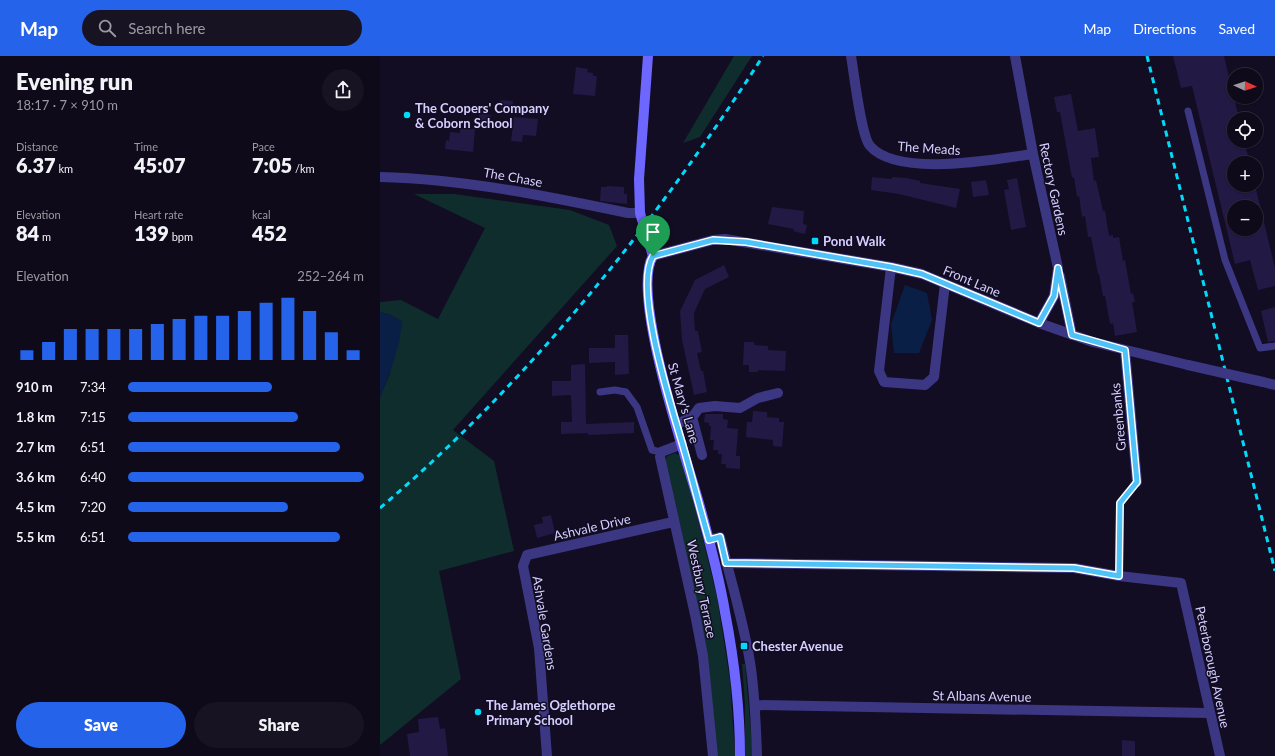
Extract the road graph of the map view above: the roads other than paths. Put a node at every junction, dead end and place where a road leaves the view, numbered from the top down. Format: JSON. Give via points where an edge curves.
{"nodes":[{"id":1,"x":648,"y":56,"type":"edge"},
{"id":2,"x":851,"y":56,"type":"edge"},
{"id":3,"x":1015,"y":56,"type":"edge"},
{"id":4,"x":1188,"y":111,"type":"dead end"},
{"id":5,"x":1033,"y":154,"type":"junction"},
{"id":6,"x":380,"y":177,"type":"edge"},
{"id":7,"x":640,"y":212,"type":"junction"},
{"id":8,"x":653,"y":256,"type":"junction"},
{"id":9,"x":891,"y":267,"type":"junction"},
{"id":10,"x":1058,"y":268,"type":"junction"},
{"id":11,"x":945,"y":284,"type":"junction"},
{"id":12,"x":1039,"y":323,"type":"junction"},
{"id":13,"x":1072,"y":335,"type":"junction"},
{"id":14,"x":1275,"y":346,"type":"edge"},
{"id":15,"x":1125,"y":350,"type":"junction"},
{"id":16,"x":1275,"y":385,"type":"edge"},
{"id":17,"x":600,"y":392,"type":"dead end"},
{"id":18,"x":778,"y":393,"type":"dead end"},
{"id":19,"x":692,"y":417,"type":"junction"},
{"id":20,"x":676,"y":426,"type":"junction"},
{"id":21,"x":682,"y":444,"type":"junction"},
{"id":22,"x":661,"y":452,"type":"junction"},
{"id":23,"x":702,"y":454,"type":"dead end"},
{"id":24,"x":1137,"y":482,"type":"road end"},
{"id":25,"x":673,"y":522,"type":"junction"},
{"id":26,"x":709,"y":540,"type":"junction"},
{"id":27,"x":726,"y":563,"type":"junction"},
{"id":28,"x":523,"y":566,"type":"joint"},
{"id":29,"x":755,"y":705,"type":"junction"},
{"id":30,"x":1210,"y":713,"type":"junction"},
{"id":31,"x":547,"y":756,"type":"edge"},
{"id":32,"x":713,"y":756,"type":"edge"},
{"id":33,"x":740,"y":756,"type":"edge"},
{"id":34,"x":757,"y":756,"type":"edge"},
{"id":35,"x":1220,"y":756,"type":"edge"}],
"edges":[{"from":1,"to":7,"type":"main road","via":[[639,179]]},
{"from":2,"to":5,"type":"street","name":"The Meads","via":[[869,145],[888,158],[919,163],[960,164]]},
{"from":3,"to":5,"type":"street","name":"Rectory Gardens"},
{"from":4,"to":14,"type":"lane","via":[[1225,260],[1260,348]]},
{"from":5,"to":10,"type":"street","name":"Rectory Gardens"},
{"from":6,"to":7,"type":"street","name":"The Chase","via":[[500,187],[628,213]]},
{"from":7,"to":8,"type":"main road"},
{"from":8,"to":9,"type":"street","name":"Front Lane","via":[[713,240],[725,240]]},
{"from":8,"to":20,"type":"main road","name":"St Mary's Lane","via":[[648,274],[651,325]]},
{"from":9,"to":11,"type":"street","name":"Front Lane","via":[[922,274]]},
{"from":9,"to":11,"type":"street","via":[[879,371],[884,382],[925,386],[934,377]]},
{"from":10,"to":12,"type":"street","name":"Rectory Gardens","via":[[1054,296]]},
{"from":10,"to":13,"type":"street"},
{"from":11,"to":12,"type":"street","name":"Front Lane"},
{"from":12,"to":13,"type":"street","name":"Front Lane"},
{"from":13,"to":15,"type":"street","name":"Front Lane"},
{"from":15,"to":16,"type":"street","name":"Front Lane","bridge":true},
{"from":15,"to":24,"type":"street","name":"Greenbanks"},
{"from":17,"to":22,"type":"lane","via":[[626,392],[637,408],[652,450]]},
{"from":18,"to":19,"type":"street","via":[[758,398],[740,408],[699,408]]},
{"from":19,"to":20,"type":"street"},
{"from":19,"to":23,"type":"street"},
{"from":20,"to":21,"type":"main road","name":"St Mary's Lane"},
{"from":21,"to":22,"type":"street"},
{"from":21,"to":26,"type":"main road","name":"St Mary's Lane"},
{"from":22,"to":25,"type":"street","name":"Westbury Terrace"},
{"from":25,"to":28,"type":"street","name":"Ashvale Drive","via":[[527,555]]},
{"from":25,"to":32,"type":"street","name":"Westbury Terrace","via":[[703,656]]},
{"from":26,"to":27,"type":"street","via":[[720,537]]},
{"from":26,"to":33,"type":"main road","name":"St Mary's Lane","via":[[725,611],[734,670]]},
{"from":27,"to":29,"type":"street","via":[[744,633]]},
{"from":27,"to":30,"type":"street","name":"Peterborough Avenue","via":[[1074,568],[1181,583]]},
{"from":28,"to":31,"type":"street","name":"Ashvale Gardens","via":[[538,648]]},
{"from":29,"to":30,"type":"street","name":"St Albans Avenue"},
{"from":29,"to":34,"type":"street"},
{"from":30,"to":35,"type":"street","name":"Peterborough Avenue"}]}
